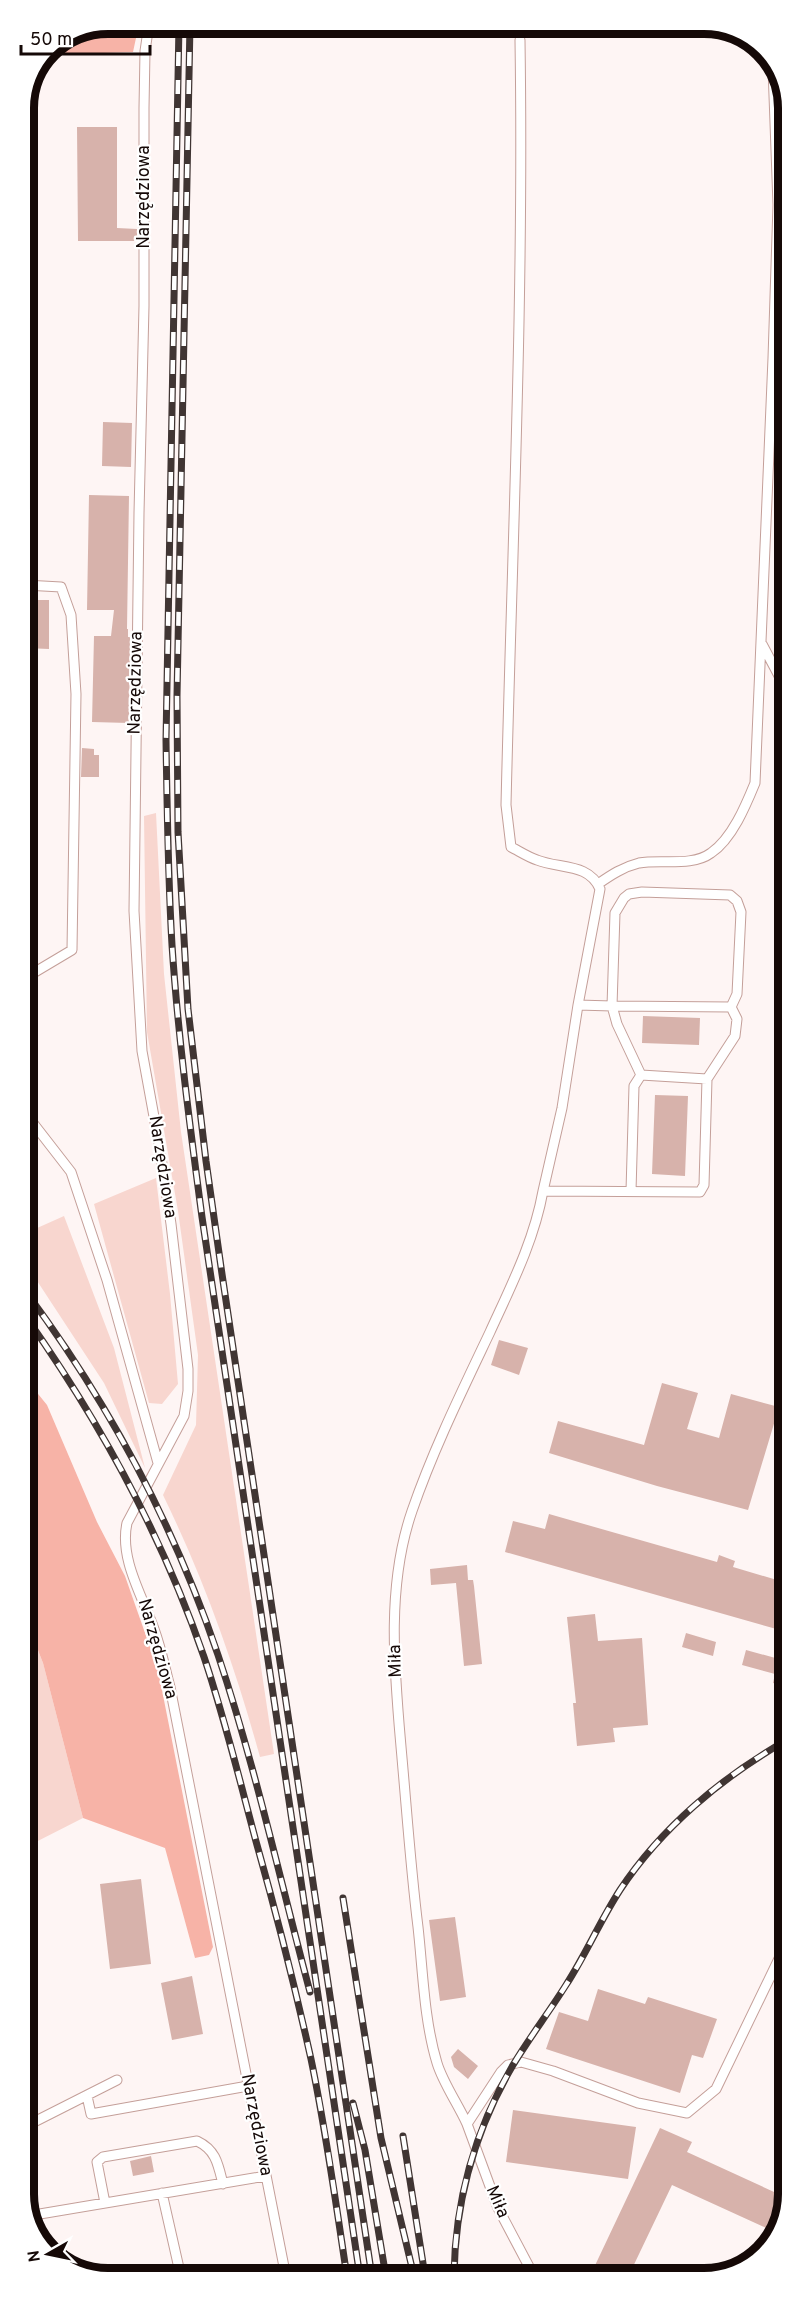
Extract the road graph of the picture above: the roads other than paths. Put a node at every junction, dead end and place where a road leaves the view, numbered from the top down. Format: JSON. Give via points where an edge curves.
{"nodes":[{"id":1,"x":148,"y":34,"type":"edge"},
{"id":2,"x":520,"y":40,"type":"dead end"},
{"id":3,"x":773,"y":82,"type":"edge"},
{"id":4,"x":778,"y":205,"type":"edge"},
{"id":5,"x":778,"y":205,"type":"edge"},
{"id":6,"x":35,"y":586,"type":"edge"},
{"id":7,"x":761,"y":642,"type":"junction"},
{"id":8,"x":778,"y":674,"type":"edge"},
{"id":9,"x":598,"y":884,"type":"junction"},
{"id":10,"x":35,"y":972,"type":"edge"},
{"id":11,"x":578,"y":1005,"type":"junction"},
{"id":12,"x":612,"y":1006,"type":"junction"},
{"id":13,"x":731,"y":1007,"type":"junction"},
{"id":14,"x":641,"y":1075,"type":"junction"},
{"id":15,"x":707,"y":1079,"type":"junction"},
{"id":16,"x":35,"y":1125,"type":"edge"},
{"id":17,"x":543,"y":1191,"type":"junction"},
{"id":18,"x":631,"y":1191,"type":"junction"},
{"id":19,"x":158,"y":1463,"type":"junction"},
{"id":20,"x":778,"y":1961,"type":"edge"},
{"id":21,"x":117,"y":2080,"type":"dead end"},
{"id":22,"x":248,"y":2086,"type":"junction"},
{"id":23,"x":87,"y":2096,"type":"junction"},
{"id":24,"x":34,"y":2122,"type":"dead end"},
{"id":25,"x":467,"y":2124,"type":"junction"},
{"id":26,"x":266,"y":2176,"type":"junction"},
{"id":27,"x":223,"y":2184,"type":"junction"},
{"id":28,"x":162,"y":2193,"type":"junction"},
{"id":29,"x":105,"y":2203,"type":"junction"},
{"id":30,"x":38,"y":2214,"type":"edge"},
{"id":31,"x":179,"y":2267,"type":"edge"},
{"id":32,"x":284,"y":2267,"type":"edge"},
{"id":33,"x":530,"y":2268,"type":"edge"}],
"edges":[{"from":1,"to":19,"type":"lane","name":"Narzędziowa","via":[[134,922],[142,1051],[171,1224],[188,1380],[184,1416]]},
{"from":2,"to":9,"type":"lane","via":[[521,228],[506,805],[511,847],[536,860],[586,871]]},
{"from":3,"to":4,"type":"lane"},
{"from":5,"to":7,"type":"lane"},
{"from":6,"to":10,"type":"lane","via":[[61,587],[71,615],[76,694],[72,950]]},
{"from":7,"to":8,"type":"lane"},
{"from":7,"to":9,"type":"lane","via":[[755,783],[730,832],[712,852],[700,858],[640,863],[621,868]]},
{"from":9,"to":11,"type":"lane","name":"Miła","via":[[595,924]]},
{"from":11,"to":12,"type":"lane"},
{"from":11,"to":17,"type":"lane","name":"Miła","via":[[562,1108]]},
{"from":12,"to":13,"type":"lane"},
{"from":12,"to":13,"type":"lane","via":[[615,913],[629,894],[642,892],[730,895],[737,901],[741,912],[737,993]]},
{"from":12,"to":14,"type":"lane","via":[[616,1024]]},
{"from":13,"to":15,"type":"lane","via":[[737,1019],[735,1036]]},
{"from":14,"to":15,"type":"lane"},
{"from":14,"to":18,"type":"lane","via":[[634,1086]]},
{"from":15,"to":18,"type":"lane","via":[[704,1185],[700,1192]]},
{"from":16,"to":19,"type":"lane","via":[[71,1172],[107,1280]]},
{"from":17,"to":18,"type":"lane"},
{"from":17,"to":25,"type":"lane","name":"Miła","via":[[515,1279],[411,1512],[396,1592],[399,1716],[411,1869],[431,2035],[438,2065]]},
{"from":19,"to":22,"type":"lane","name":"Narzędziowa","via":[[127,1523],[125,1542],[166,1670]]},
{"from":20,"to":25,"type":"lane","via":[[716,2089],[687,2113],[638,2103],[521,2062],[508,2065]]},
{"from":21,"to":23,"type":"lane"},
{"from":22,"to":23,"type":"lane","via":[[91,2114]]},
{"from":22,"to":26,"type":"lane","name":"Narzędziowa"},
{"from":23,"to":24,"type":"lane"},
{"from":25,"to":33,"type":"lane","name":"Miła","via":[[498,2208]]},
{"from":26,"to":27,"type":"lane"},
{"from":26,"to":32,"type":"lane","name":"Narzędziowa"},
{"from":27,"to":28,"type":"lane"},
{"from":27,"to":29,"type":"lane","via":[[216,2157],[196,2141],[103,2157],[97,2162]]},
{"from":28,"to":29,"type":"lane"},
{"from":28,"to":31,"type":"lane"},
{"from":29,"to":30,"type":"lane"}]}
